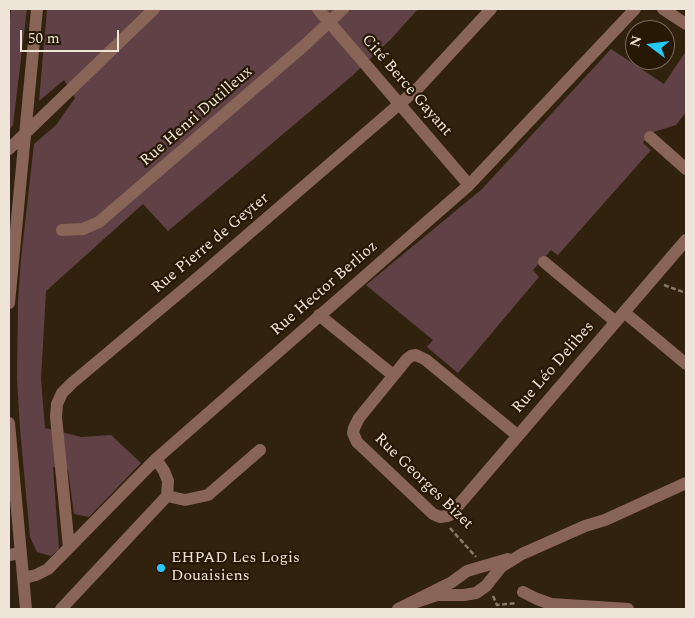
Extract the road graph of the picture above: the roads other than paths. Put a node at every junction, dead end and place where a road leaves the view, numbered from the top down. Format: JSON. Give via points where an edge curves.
{"nodes":[{"id":1,"x":37,"y":9,"type":"edge"},
{"id":2,"x":154,"y":9,"type":"edge"},
{"id":3,"x":318,"y":9,"type":"edge"},
{"id":4,"x":343,"y":9,"type":"edge"},
{"id":5,"x":490,"y":9,"type":"edge"},
{"id":6,"x":635,"y":9,"type":"edge"},
{"id":7,"x":663,"y":9,"type":"edge"},
{"id":8,"x":329,"y":22,"type":"junction"},
{"id":9,"x":686,"y":24,"type":"edge"},
{"id":10,"x":399,"y":104,"type":"junction"},
{"id":11,"x":650,"y":137,"type":"dead end"},
{"id":12,"x":9,"y":149,"type":"edge"},
{"id":13,"x":686,"y":169,"type":"edge"},
{"id":14,"x":469,"y":185,"type":"junction"},
{"id":15,"x":62,"y":230,"type":"dead end"},
{"id":16,"x":686,"y":240,"type":"edge"},
{"id":17,"x":544,"y":262,"type":"dead end"},
{"id":18,"x":9,"y":303,"type":"edge"},
{"id":19,"x":319,"y":315,"type":"junction"},
{"id":20,"x":620,"y":317,"type":"junction"},
{"id":21,"x":686,"y":364,"type":"edge"},
{"id":22,"x":393,"y":375,"type":"junction"},
{"id":23,"x":9,"y":423,"type":"edge"},
{"id":24,"x":517,"y":436,"type":"junction"},
{"id":25,"x":260,"y":450,"type":"dead end"},
{"id":26,"x":156,"y":459,"type":"junction"},
{"id":27,"x":686,"y":484,"type":"edge"},
{"id":28,"x":167,"y":496,"type":"junction"},
{"id":29,"x":440,"y":517,"type":"joint"},
{"id":30,"x":9,"y":523,"type":"edge"},
{"id":31,"x":20,"y":540,"type":"junction"},
{"id":32,"x":69,"y":548,"type":"junction"},
{"id":33,"x":15,"y":554,"type":"edge"},
{"id":34,"x":522,"y":554,"type":"junction"},
{"id":35,"x":24,"y":578,"type":"junction"},
{"id":36,"x":523,"y":592,"type":"dead end"},
{"id":37,"x":413,"y":602,"type":"junction"},
{"id":38,"x":26,"y":609,"type":"edge"},
{"id":39,"x":60,"y":609,"type":"edge"},
{"id":40,"x":398,"y":609,"type":"edge"},
{"id":41,"x":628,"y":609,"type":"edge"}],
"edges":[{"from":1,"to":18,"type":"street"},
{"from":2,"to":12,"type":"street"},
{"from":3,"to":8,"type":"street","name":"Cité Berce Gayant"},
{"from":4,"to":8,"type":"street","name":"Rue Henri Dutilleux"},
{"from":5,"to":10,"type":"street","name":"Rue Pierre de Geyter","via":[[427,79]]},
{"from":6,"to":14,"type":"street","name":"Rue Hector Berlioz"},
{"from":7,"to":9,"type":"street"},
{"from":8,"to":10,"type":"street","name":"Cité Berce Gayant"},
{"from":8,"to":15,"type":"street","name":"Rue Henri Dutilleux","via":[[100,222],[83,229]]},
{"from":10,"to":14,"type":"street","name":"Cité Berce Gayant"},
{"from":10,"to":32,"type":"street","name":"Rue Pierre de Geyter","via":[[62,393],[56,418]]},
{"from":11,"to":13,"type":"street"},
{"from":14,"to":19,"type":"street","name":"Rue Hector Berlioz"},
{"from":16,"to":20,"type":"street","name":"Rue Léo Delibes"},
{"from":17,"to":20,"type":"street","name":"Rue Léo Delibes"},
{"from":19,"to":22,"type":"street"},
{"from":19,"to":26,"type":"street","name":"Rue Hector Berlioz"},
{"from":20,"to":21,"type":"street"},
{"from":20,"to":24,"type":"street","name":"Rue Léo Delibes"},
{"from":22,"to":24,"type":"street","name":"Rue Léo Delibes","via":[[407,359],[416,355]]},
{"from":22,"to":29,"type":"street","name":"Rue Georges Bizet","via":[[359,418],[353,433],[357,442]]},
{"from":23,"to":31,"type":"street"},
{"from":24,"to":29,"type":"street","name":"Rue Léo Delibes","via":[[450,515]]},
{"from":25,"to":28,"type":"street","via":[[208,495],[185,500]]},
{"from":26,"to":28,"type":"street","via":[[168,480]]},
{"from":26,"to":32,"type":"street","name":"Rue Hector Berlioz"},
{"from":27,"to":34,"type":"street"},
{"from":28,"to":39,"type":"street"},
{"from":30,"to":31,"type":"street"},
{"from":31,"to":33,"type":"street"},
{"from":32,"to":35,"type":"street","name":"Rue Hector Berlioz","via":[[44,571]]},
{"from":33,"to":35,"type":"street"},
{"from":34,"to":37,"type":"street","via":[[467,570],[452,582]]},
{"from":34,"to":37,"type":"street","via":[[501,567],[476,593],[437,595]]},
{"from":35,"to":38,"type":"street"},
{"from":36,"to":41,"type":"street","via":[[551,604]]},
{"from":37,"to":40,"type":"street"}]}
